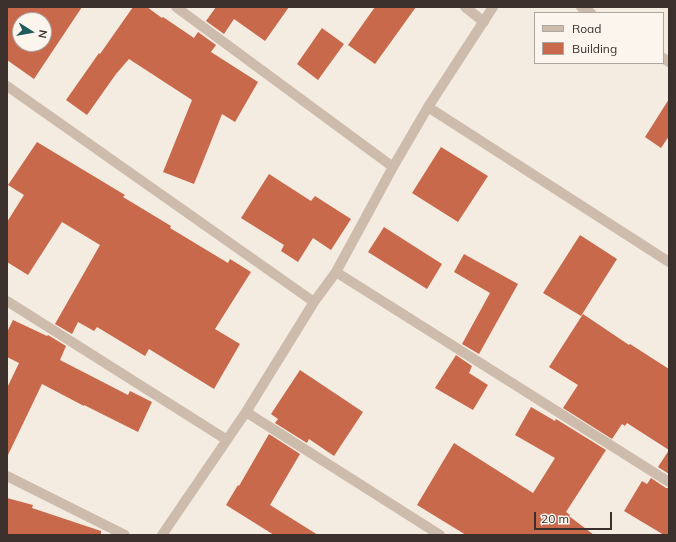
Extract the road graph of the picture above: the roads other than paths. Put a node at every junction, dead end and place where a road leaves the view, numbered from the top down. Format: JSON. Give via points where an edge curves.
{"nodes":[{"id":1,"x":176,"y":7,"type":"edge"},
{"id":2,"x":465,"y":7,"type":"edge"},
{"id":3,"x":494,"y":7,"type":"edge"},
{"id":4,"x":484,"y":22,"type":"junction"},
{"id":5,"x":7,"y":86,"type":"edge"},
{"id":6,"x":428,"y":107,"type":"junction"},
{"id":7,"x":394,"y":166,"type":"junction"},
{"id":8,"x":669,"y":262,"type":"edge"},
{"id":9,"x":336,"y":272,"type":"junction"},
{"id":10,"x":7,"y":301,"type":"edge"},
{"id":11,"x":314,"y":302,"type":"junction"},
{"id":12,"x":246,"y":412,"type":"junction"},
{"id":13,"x":227,"y":440,"type":"junction"},
{"id":14,"x":7,"y":476,"type":"edge"},
{"id":15,"x":669,"y":482,"type":"edge"},
{"id":16,"x":125,"y":535,"type":"edge"},
{"id":17,"x":162,"y":535,"type":"edge"},
{"id":18,"x":440,"y":535,"type":"edge"}],
"edges":[{"from":1,"to":7,"type":"street"},
{"from":2,"to":4,"type":"street"},
{"from":3,"to":4,"type":"street"},
{"from":4,"to":6,"type":"street"},
{"from":5,"to":11,"type":"street"},
{"from":6,"to":7,"type":"street"},
{"from":6,"to":8,"type":"street"},
{"from":7,"to":9,"type":"street"},
{"from":9,"to":11,"type":"street"},
{"from":9,"to":15,"type":"street"},
{"from":10,"to":13,"type":"street"},
{"from":11,"to":12,"type":"street"},
{"from":12,"to":13,"type":"street"},
{"from":12,"to":18,"type":"street"},
{"from":13,"to":17,"type":"street"},
{"from":14,"to":16,"type":"street"}]}
